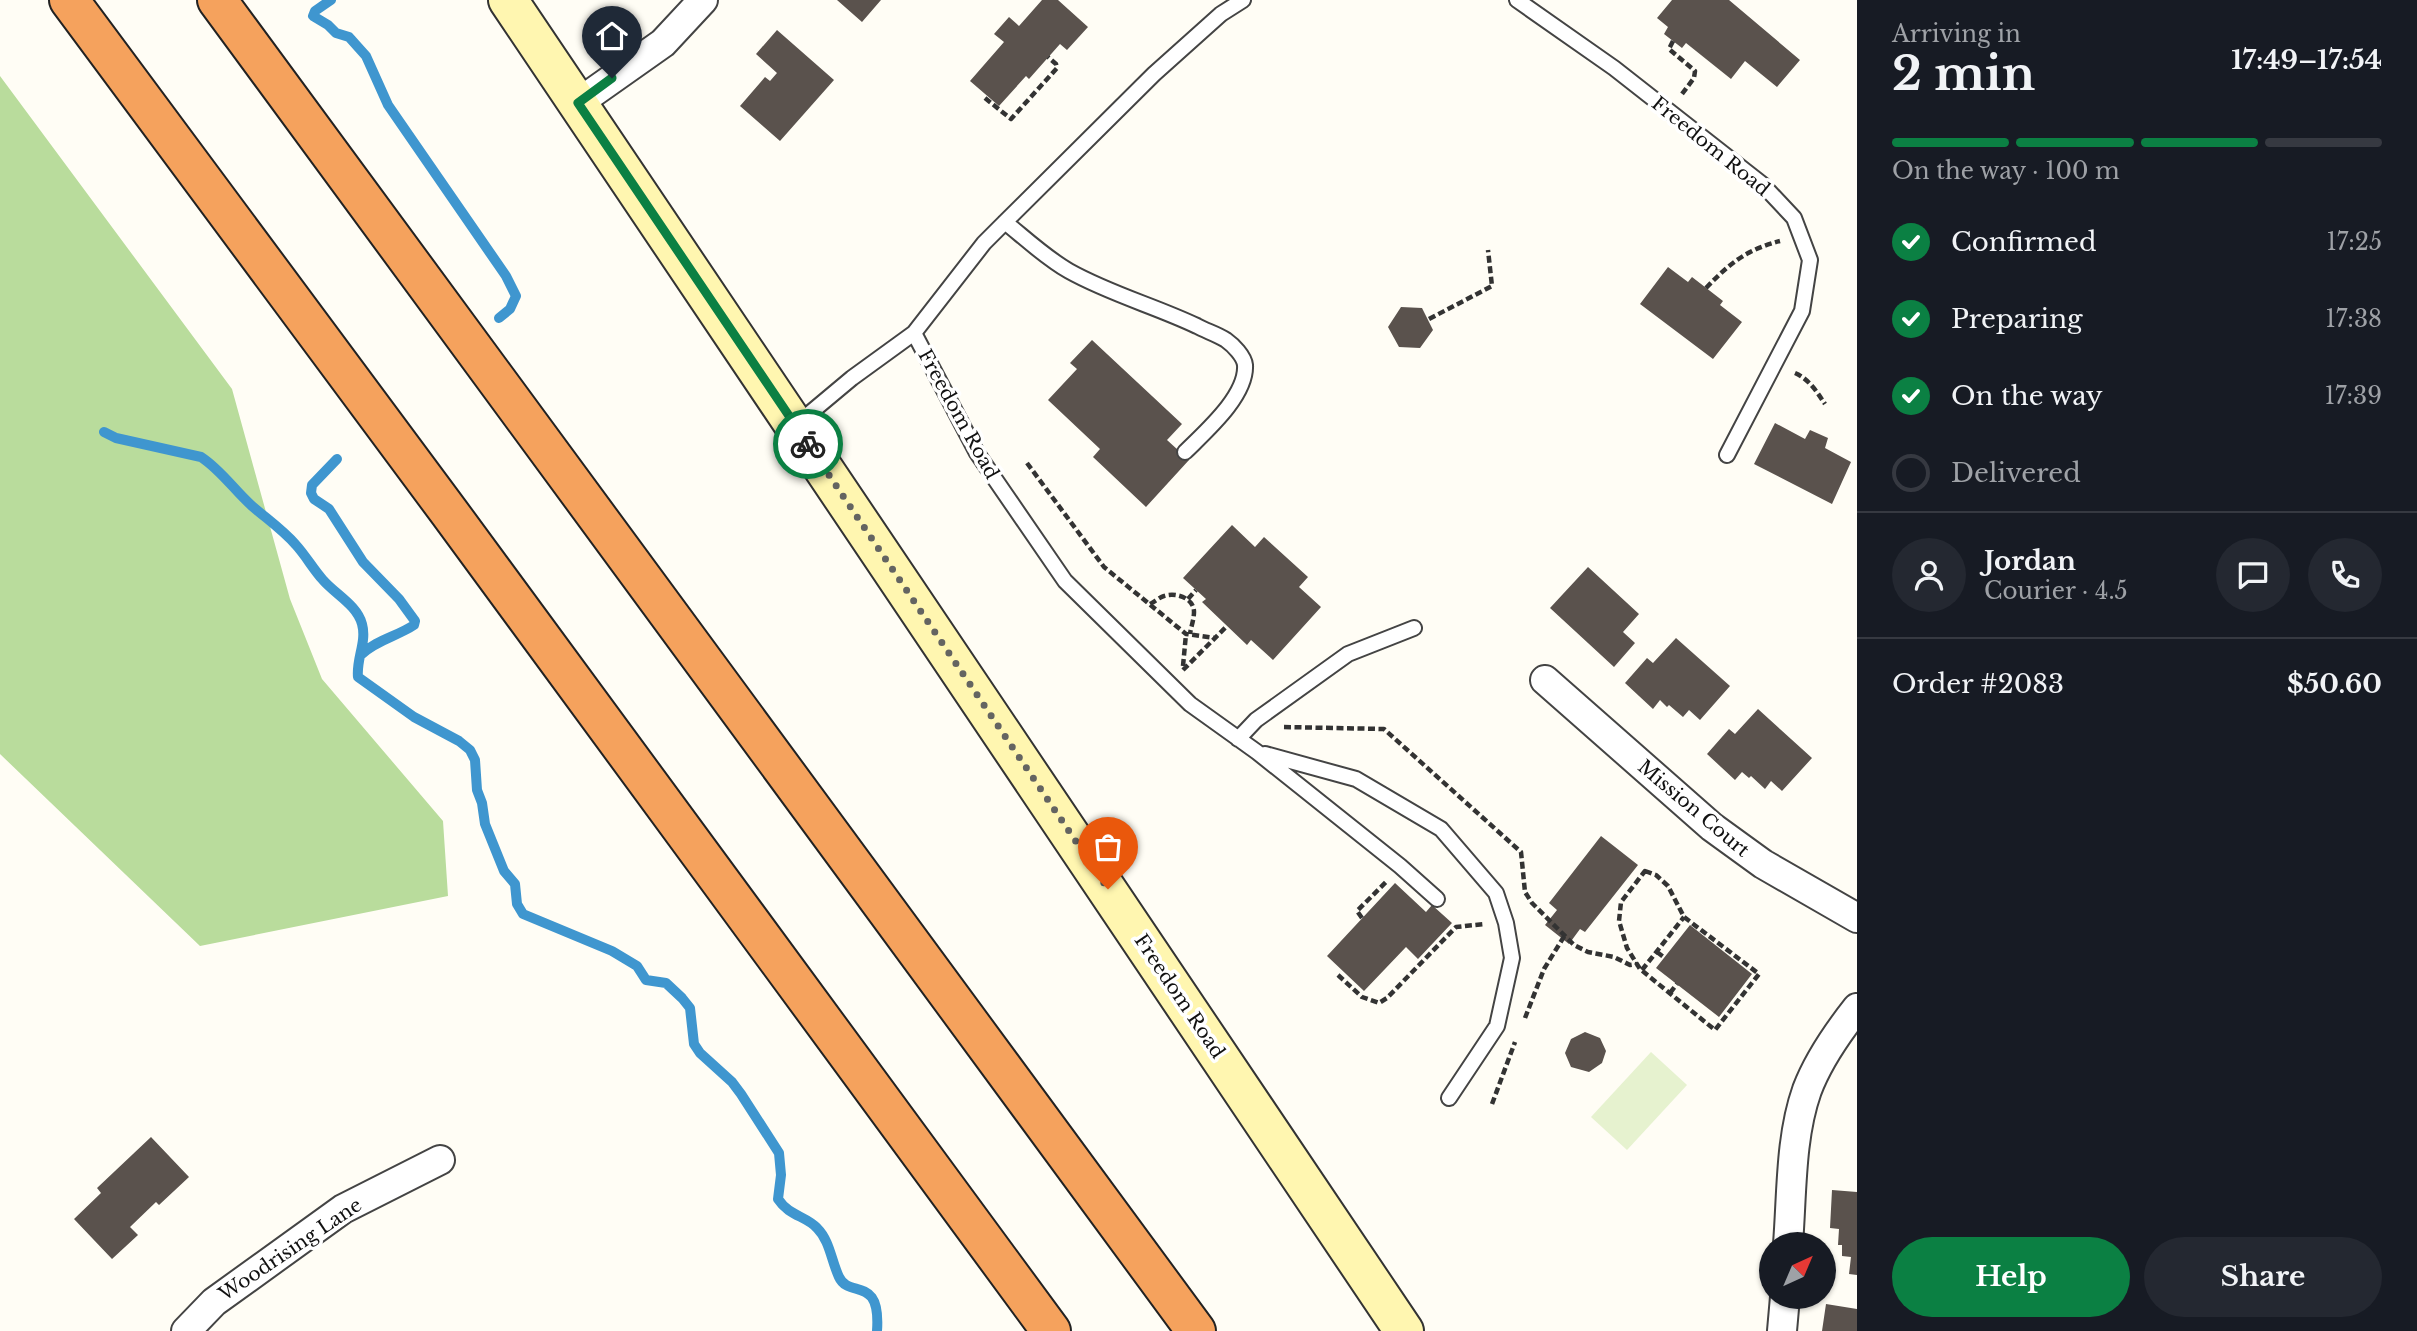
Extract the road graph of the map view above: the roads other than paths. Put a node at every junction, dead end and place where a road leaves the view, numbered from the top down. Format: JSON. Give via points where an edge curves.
{"nodes":[{"id":1,"x":69,"y":0,"type":"edge"},
{"id":2,"x":217,"y":0,"type":"edge"},
{"id":3,"x":509,"y":0,"type":"edge"},
{"id":4,"x":703,"y":0,"type":"edge"},
{"id":5,"x":1244,"y":0,"type":"edge"},
{"id":6,"x":1517,"y":0,"type":"edge"},
{"id":7,"x":578,"y":103,"type":"junction"},
{"id":8,"x":1005,"y":222,"type":"junction"},
{"id":9,"x":914,"y":333,"type":"junction"},
{"id":10,"x":796,"y":425,"type":"junction"},
{"id":11,"x":1185,"y":452,"type":"dead end"},
{"id":12,"x":1727,"y":455,"type":"dead end"},
{"id":13,"x":1414,"y":628,"type":"dead end"},
{"id":14,"x":1545,"y":680,"type":"dead end"},
{"id":15,"x":1238,"y":738,"type":"junction"},
{"id":16,"x":1257,"y":752,"type":"junction"},
{"id":17,"x":1437,"y":899,"type":"dead end"},
{"id":18,"x":1857,"y":918,"type":"edge"},
{"id":19,"x":1857,"y":1008,"type":"edge"},
{"id":20,"x":1449,"y":1098,"type":"dead end"},
{"id":21,"x":440,"y":1160,"type":"dead end"},
{"id":22,"x":1789,"y":1232,"type":"edge"},
{"id":23,"x":1784,"y":1309,"type":"edge"},
{"id":24,"x":187,"y":1331,"type":"edge"},
{"id":25,"x":1051,"y":1331,"type":"edge"},
{"id":26,"x":1196,"y":1331,"type":"edge"},
{"id":27,"x":1404,"y":1331,"type":"edge"},
{"id":28,"x":1782,"y":1331,"type":"edge"}],
"edges":[{"from":1,"to":25,"type":"highway"},
{"from":2,"to":26,"type":"highway"},
{"from":3,"to":7,"type":"street","name":"Freedom Road"},
{"from":4,"to":7,"type":"street","via":[[663,43]]},
{"from":5,"to":8,"type":"lane","name":"Freedom Road","via":[[1221,14],[1154,74]]},
{"from":6,"to":12,"type":"lane","name":"Freedom Road","via":[[1614,68],[1762,184],[1794,218],[1810,260],[1802,311]]},
{"from":7,"to":10,"type":"street","name":"Freedom Road"},
{"from":8,"to":9,"type":"lane","name":"Freedom Road"},
{"from":8,"to":11,"type":"lane","via":[[1069,271],[1226,340],[1239,353],[1245,364],[1241,384],[1225,410]]},
{"from":9,"to":10,"type":"lane"},
{"from":9,"to":15,"type":"lane","name":"Freedom Road","via":[[977,453],[1065,581],[1191,704]]},
{"from":10,"to":27,"type":"street","name":"Freedom Road"},
{"from":13,"to":15,"type":"lane","via":[[1348,654]]},
{"from":14,"to":18,"type":"street","name":"Mission Court","via":[[1712,827],[1763,864]]},
{"from":15,"to":16,"type":"lane","name":"Freedom Road"},
{"from":16,"to":17,"type":"lane","name":"Freedom Road"},
{"from":16,"to":20,"type":"lane","via":[[1356,779],[1441,829],[1496,893],[1513,958],[1497,1026]]},
{"from":19,"to":22,"type":"street","via":[[1814,1077],[1802,1109]]},
{"from":21,"to":24,"type":"street","name":"Woodrising Lane","via":[[343,1209],[214,1302]]},
{"from":23,"to":28,"type":"street"}]}
